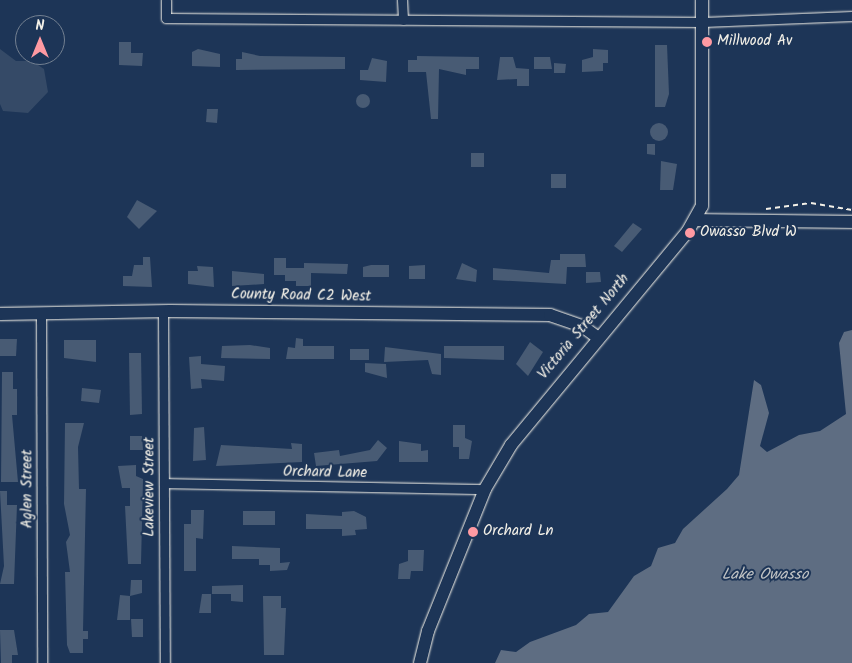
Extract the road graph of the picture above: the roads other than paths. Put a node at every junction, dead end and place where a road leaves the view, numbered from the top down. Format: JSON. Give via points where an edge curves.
{"nodes":[{"id":1,"x":166,"y":0,"type":"edge"},
{"id":2,"x":402,"y":0,"type":"edge"},
{"id":3,"x":702,"y":0,"type":"edge"},
{"id":4,"x":852,"y":16,"type":"edge"},
{"id":5,"x":402,"y":20,"type":"junction"},
{"id":6,"x":702,"y":22,"type":"junction"},
{"id":7,"x":696,"y":220,"type":"junction"},
{"id":8,"x":852,"y":222,"type":"edge"},
{"id":9,"x":163,"y":311,"type":"junction"},
{"id":10,"x":0,"y":314,"type":"edge"},
{"id":11,"x":41,"y":314,"type":"junction"},
{"id":12,"x":596,"y":336,"type":"junction"},
{"id":13,"x":164,"y":483,"type":"junction"},
{"id":14,"x":485,"y":489,"type":"junction"},
{"id":15,"x":42,"y":663,"type":"edge"},
{"id":16,"x":165,"y":663,"type":"edge"},
{"id":17,"x":420,"y":663,"type":"edge"}],
"edges":[{"from":1,"to":5,"type":"street","via":[[166,18]]},
{"from":2,"to":5,"type":"street"},
{"from":3,"to":6,"type":"street","name":"Victoria Street North"},
{"from":4,"to":6,"type":"street"},
{"from":5,"to":6,"type":"street"},
{"from":6,"to":7,"type":"street","name":"Victoria Street North","via":[[705,191]]},
{"from":7,"to":8,"type":"street"},
{"from":7,"to":12,"type":"street","name":"Victoria Street North"},
{"from":9,"to":11,"type":"street","name":"County Road C2 West"},
{"from":9,"to":12,"type":"street","name":"County Road C2 West","via":[[550,315],[582,326]]},
{"from":9,"to":13,"type":"street","name":"Lakeview Street"},
{"from":10,"to":11,"type":"street","name":"County Road C2 West"},
{"from":11,"to":15,"type":"street","name":"Aglen Street"},
{"from":12,"to":14,"type":"street","name":"Victoria Street North","via":[[526,422]]},
{"from":13,"to":14,"type":"street","name":"Orchard Lane"},
{"from":13,"to":16,"type":"street","name":"Lakeview Street"},
{"from":14,"to":17,"type":"street","name":"Victoria Street North","via":[[428,631]]}]}
